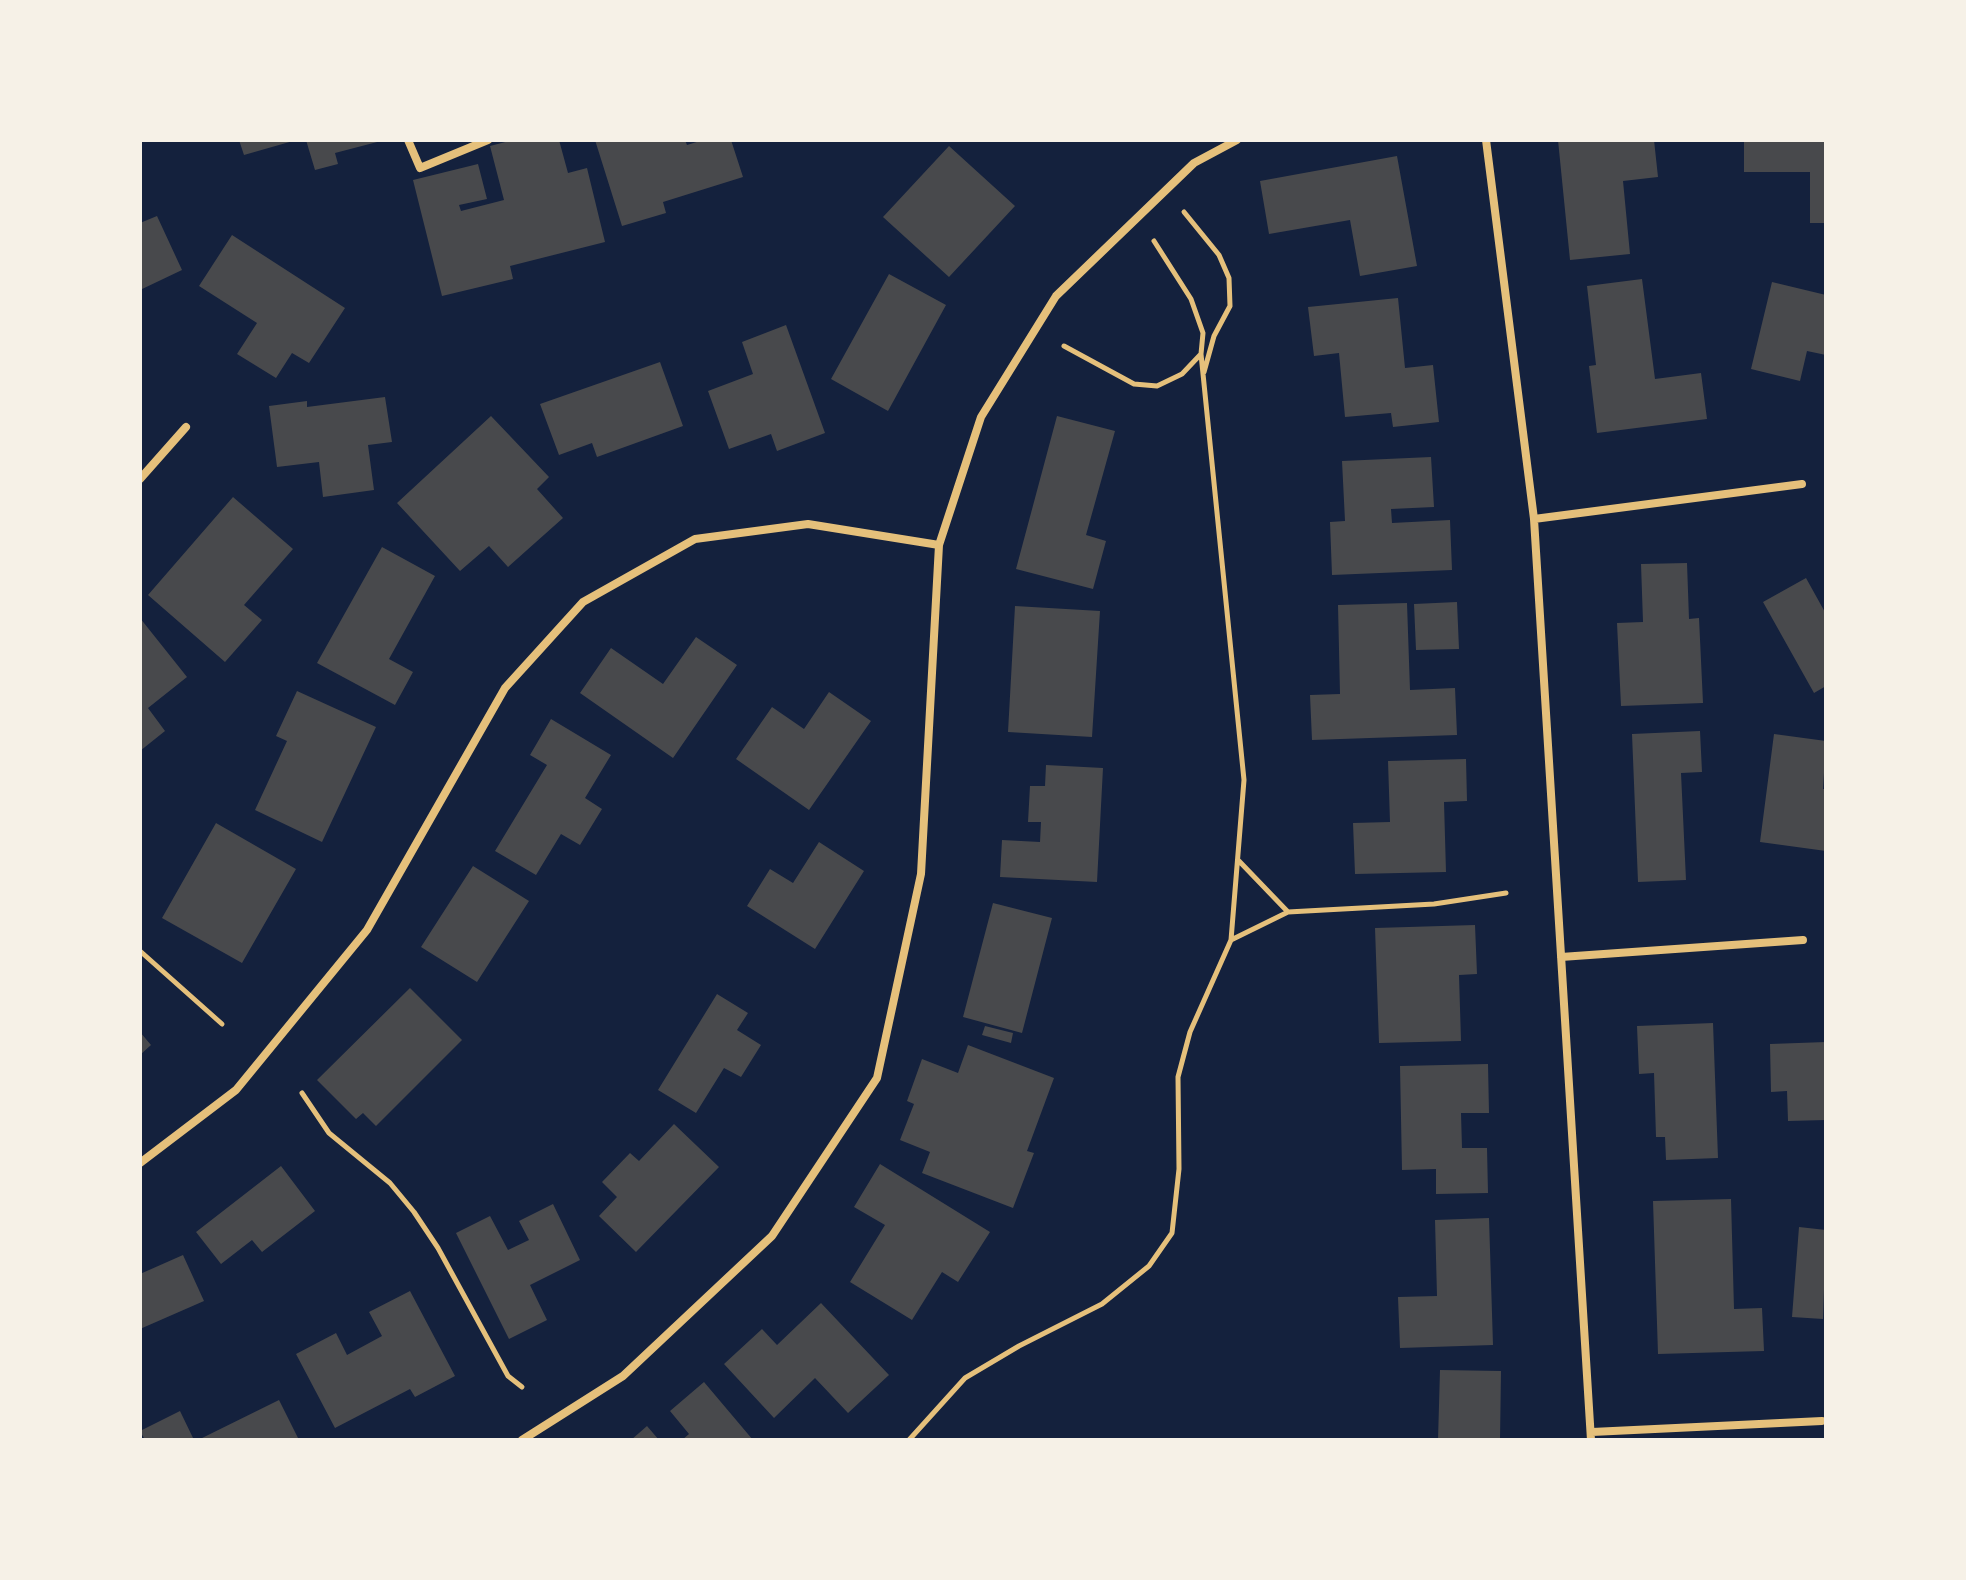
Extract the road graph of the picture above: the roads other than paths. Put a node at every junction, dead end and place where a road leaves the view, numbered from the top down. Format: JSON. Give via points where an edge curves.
{"nodes":[{"id":1,"x":408,"y":140,"type":"edge"},
{"id":2,"x":488,"y":140,"type":"edge"},
{"id":3,"x":1237,"y":140,"type":"edge"},
{"id":4,"x":1486,"y":140,"type":"edge"},
{"id":5,"x":186,"y":427,"type":"dead end"},
{"id":6,"x":140,"y":479,"type":"edge"},
{"id":7,"x":1802,"y":484,"type":"dead end"},
{"id":8,"x":1534,"y":519,"type":"junction"},
{"id":9,"x":939,"y":545,"type":"junction"},
{"id":10,"x":1803,"y":940,"type":"dead end"},
{"id":11,"x":1561,"y":957,"type":"junction"},
{"id":12,"x":140,"y":1163,"type":"edge"},
{"id":13,"x":1822,"y":1421,"type":"dead end"},
{"id":14,"x":1592,"y":1436,"type":"edge"},
{"id":15,"x":522,"y":1440,"type":"edge"}],
"edges":[{"from":1,"to":2,"type":"street","via":[[420,168]]},
{"from":3,"to":9,"type":"street","via":[[1194,163],[1056,296],[981,417]]},
{"from":4,"to":8,"type":"street"},
{"from":5,"to":6,"type":"street"},
{"from":7,"to":8,"type":"street"},
{"from":8,"to":11,"type":"street"},
{"from":9,"to":12,"type":"street","via":[[808,524],[695,539],[583,602],[505,688],[367,930],[236,1090]]},
{"from":9,"to":15,"type":"street","via":[[921,874],[877,1078],[772,1236],[623,1376]]},
{"from":10,"to":11,"type":"street"},
{"from":11,"to":14,"type":"street"},
{"from":13,"to":14,"type":"street"}]}
